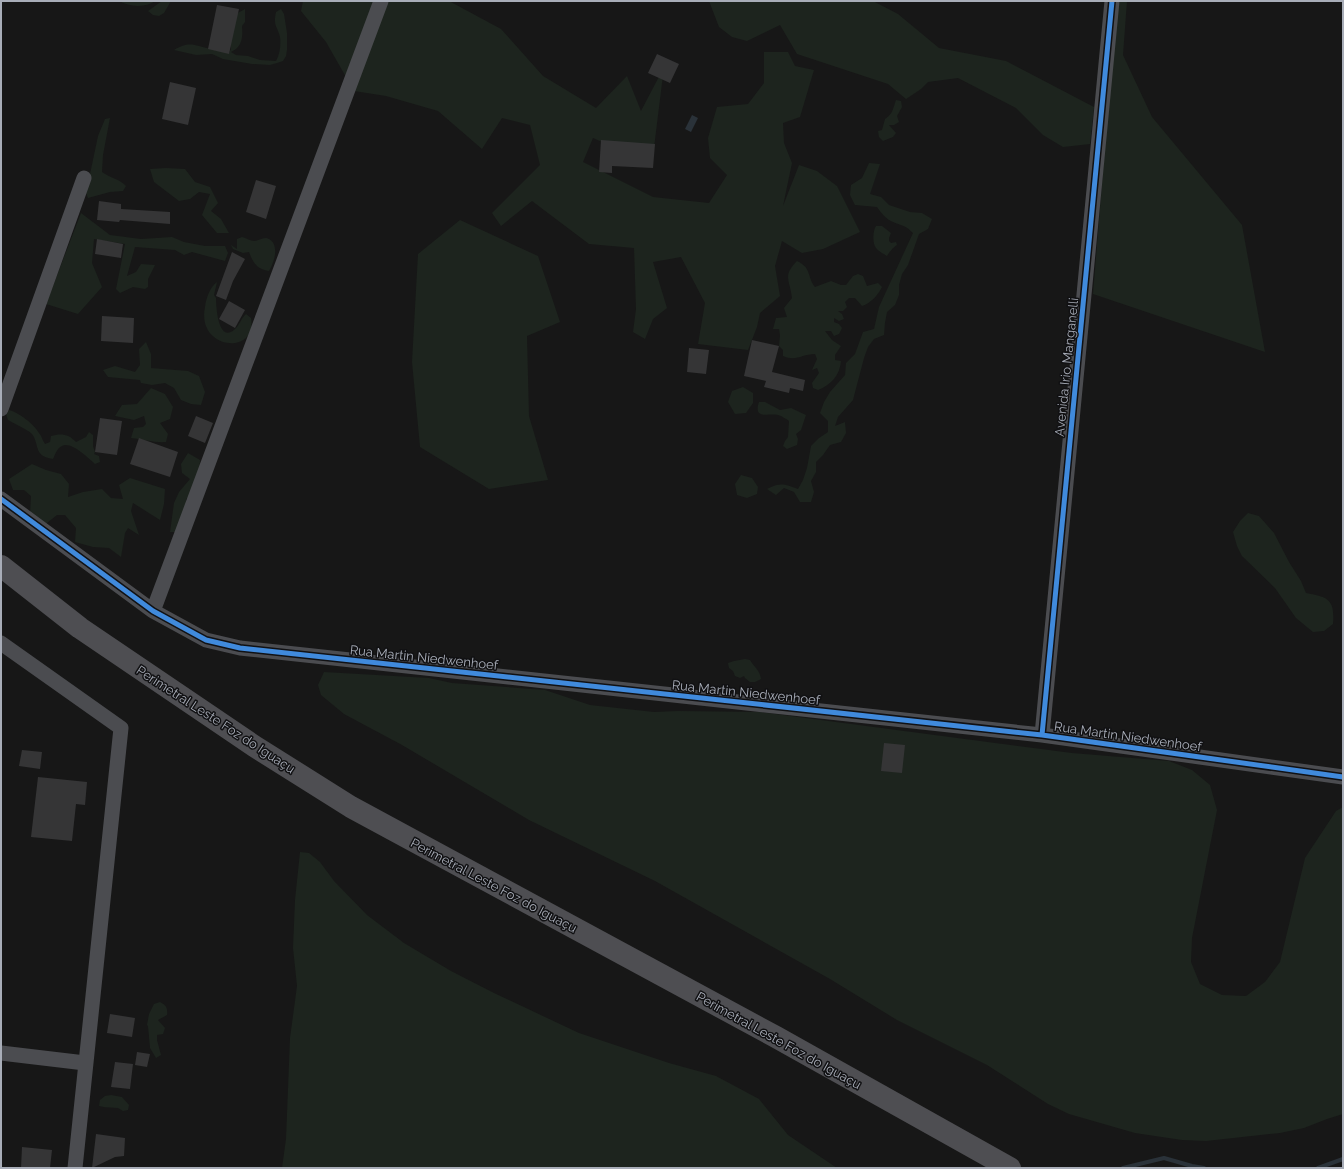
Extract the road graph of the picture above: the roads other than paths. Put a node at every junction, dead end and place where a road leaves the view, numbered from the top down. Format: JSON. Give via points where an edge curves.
{"nodes":[{"id":1,"x":381,"y":1,"type":"edge"},
{"id":2,"x":1112,"y":1,"type":"edge"},
{"id":3,"x":84,"y":178,"type":"dead end"},
{"id":4,"x":1,"y":409,"type":"edge"},
{"id":5,"x":1,"y":499,"type":"edge"},
{"id":6,"x":1,"y":566,"type":"edge"},
{"id":7,"x":153,"y":611,"type":"junction"},
{"id":8,"x":1,"y":643,"type":"edge"},
{"id":9,"x":1042,"y":735,"type":"junction"},
{"id":10,"x":1343,"y":777,"type":"edge"},
{"id":11,"x":1,"y":1054,"type":"edge"},
{"id":12,"x":85,"y":1063,"type":"junction"},
{"id":13,"x":75,"y":1168,"type":"edge"},
{"id":14,"x":1010,"y":1168,"type":"edge"}],
"edges":[{"from":1,"to":7,"type":"street"},
{"from":2,"to":9,"type":"street","name":"Avenida Irio Manganelli"},
{"from":3,"to":4,"type":"street"},
{"from":5,"to":7,"type":"street","name":"Rua Martin Niedwenhoef"},
{"from":6,"to":14,"type":"highway","name":"Perimetral Leste Foz do Iguaçu","via":[[80,628],[254,746],[351,807],[776,1037]]},
{"from":7,"to":9,"type":"street","name":"Rua Martin Niedwenhoef","via":[[206,640],[240,648]]},
{"from":8,"to":12,"type":"street","via":[[121,728]]},
{"from":9,"to":10,"type":"street","name":"Rua Martin Niedwenhoef"},
{"from":11,"to":12,"type":"street"},
{"from":12,"to":13,"type":"street"}]}
